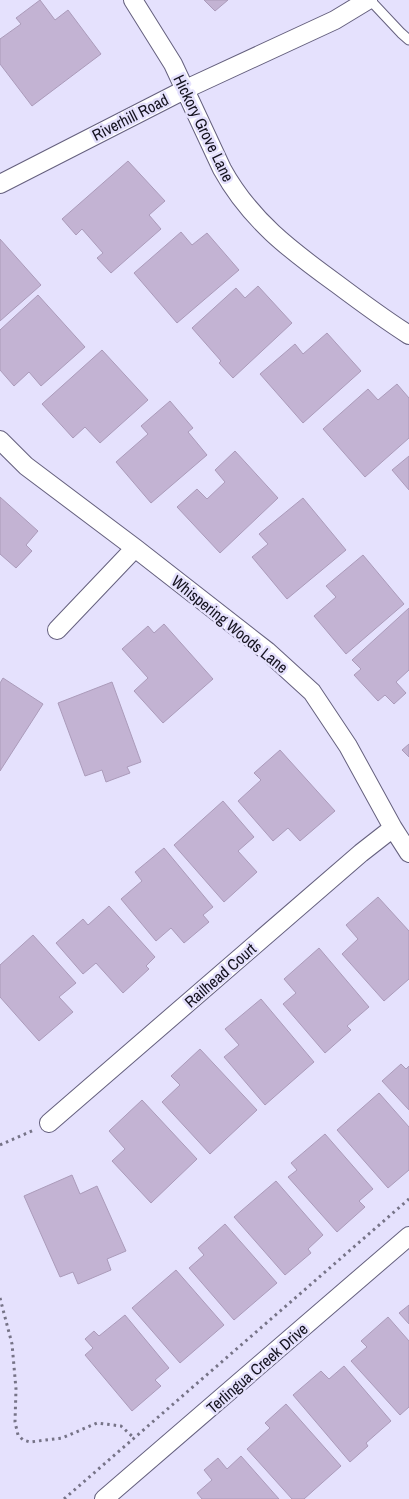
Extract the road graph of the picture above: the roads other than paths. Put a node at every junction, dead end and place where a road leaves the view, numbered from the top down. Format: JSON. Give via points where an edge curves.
{"nodes":[{"id":1,"x":133,"y":0,"type":"edge"},
{"id":2,"x":369,"y":0,"type":"edge"},
{"id":3,"x":409,"y":40,"type":"edge"},
{"id":4,"x":186,"y":89,"type":"junction"},
{"id":5,"x":0,"y":184,"type":"edge"},
{"id":6,"x":409,"y":335,"type":"edge"},
{"id":7,"x":0,"y":440,"type":"edge"},
{"id":8,"x":135,"y":548,"type":"junction"},
{"id":9,"x":57,"y":630,"type":"dead end"},
{"id":10,"x":393,"y":828,"type":"junction"},
{"id":11,"x":409,"y":853,"type":"edge"},
{"id":12,"x":49,"y":1123,"type":"road end"},
{"id":13,"x":409,"y":1236,"type":"edge"},
{"id":14,"x":104,"y":1499,"type":"edge"}],
"edges":[{"from":1,"to":4,"type":"street","name":"Hickory Grove Lane","via":[[163,45]]},
{"from":2,"to":3,"type":"lane"},
{"from":2,"to":4,"type":"street","name":"Riverhill Road","via":[[335,20]]},
{"from":4,"to":5,"type":"street","name":"Riverhill Road"},
{"from":4,"to":6,"type":"street","name":"Hickory Grove Lane","via":[[230,184],[258,220],[298,256]]},
{"from":7,"to":8,"type":"street","name":"Whispering Woods Lane","via":[[26,466]]},
{"from":8,"to":9,"type":"street"},
{"from":8,"to":10,"type":"street","name":"Whispering Woods Lane","via":[[267,651],[312,692],[348,746]]},
{"from":10,"to":11,"type":"street","name":"Whispering Woods Lane"},
{"from":10,"to":12,"type":"street","name":"Railhead Court"},
{"from":13,"to":14,"type":"street","name":"Terlingua Creek Drive"}]}
